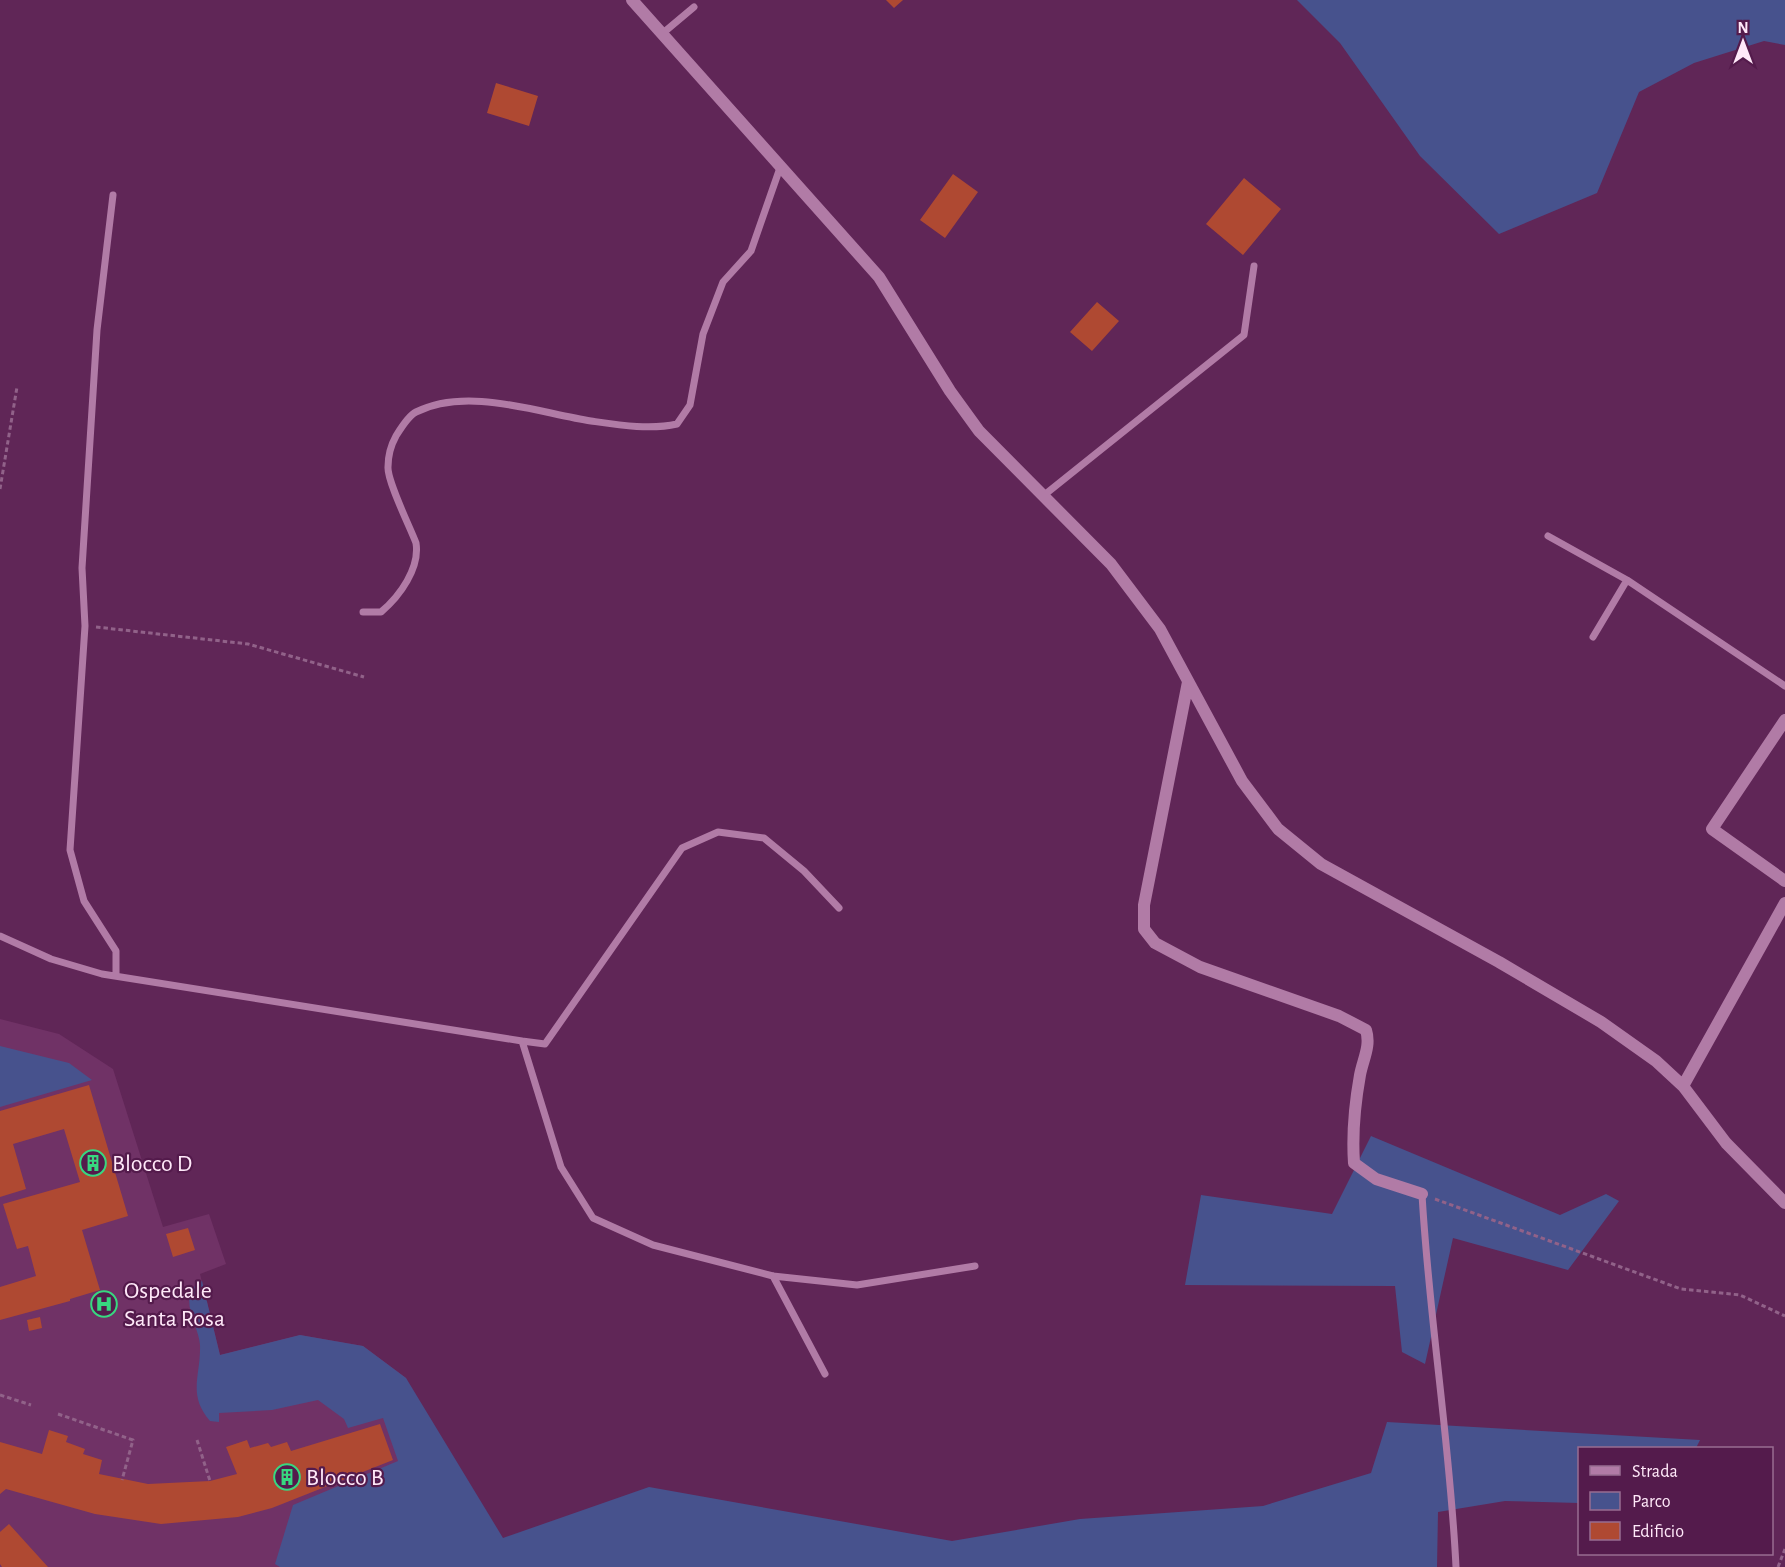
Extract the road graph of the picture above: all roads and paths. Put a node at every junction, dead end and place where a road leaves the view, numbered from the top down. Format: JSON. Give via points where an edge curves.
{"nodes":[{"id":1,"x":632,"y":0,"type":"edge"},
{"id":2,"x":694,"y":7,"type":"dead end"},
{"id":3,"x":663,"y":33,"type":"junction"},
{"id":4,"x":781,"y":165,"type":"junction"},
{"id":5,"x":113,"y":195,"type":"dead end"},
{"id":6,"x":1254,"y":266,"type":"dead end"},
{"id":7,"x":17,"y":387,"type":"dead end"},
{"id":8,"x":0,"y":489,"type":"edge"},
{"id":9,"x":1042,"y":496,"type":"junction"},
{"id":10,"x":1548,"y":536,"type":"dead end"},
{"id":11,"x":1627,"y":580,"type":"junction"},
{"id":12,"x":363,"y":612,"type":"dead end"},
{"id":13,"x":85,"y":626,"type":"junction"},
{"id":14,"x":1593,"y":636,"type":"dead end"},
{"id":15,"x":364,"y":677,"type":"dead end"},
{"id":16,"x":1188,"y":682,"type":"junction"},
{"id":17,"x":1785,"y":686,"type":"edge"},
{"id":18,"x":1785,"y":720,"type":"edge"},
{"id":19,"x":1785,"y":881,"type":"edge"},
{"id":20,"x":1785,"y":903,"type":"edge"},
{"id":21,"x":839,"y":908,"type":"dead end"},
{"id":22,"x":0,"y":936,"type":"edge"},
{"id":23,"x":116,"y":976,"type":"junction"},
{"id":24,"x":522,"y":1041,"type":"junction"},
{"id":25,"x":1683,"y":1086,"type":"junction"},
{"id":26,"x":1422,"y":1194,"type":"junction"},
{"id":27,"x":1785,"y":1203,"type":"edge"},
{"id":28,"x":975,"y":1266,"type":"dead end"},
{"id":29,"x":773,"y":1276,"type":"junction"},
{"id":30,"x":1785,"y":1316,"type":"edge"},
{"id":31,"x":825,"y":1374,"type":"dead end"},
{"id":32,"x":0,"y":1395,"type":"edge"},
{"id":33,"x":31,"y":1405,"type":"dead end"},
{"id":34,"x":58,"y":1414,"type":"dead end"},
{"id":35,"x":197,"y":1440,"type":"dead end"},
{"id":36,"x":122,"y":1480,"type":"dead end"},
{"id":37,"x":210,"y":1481,"type":"dead end"},
{"id":38,"x":1785,"y":1548,"type":"edge"},
{"id":39,"x":1456,"y":1567,"type":"edge"},
{"id":40,"x":1778,"y":1567,"type":"edge"}],
"edges":[{"from":1,"to":3,"type":"street"},
{"from":2,"to":3,"type":"lane"},
{"from":3,"to":4,"type":"street"},
{"from":4,"to":9,"type":"street","via":[[879,277],[978,431]]},
{"from":4,"to":12,"type":"lane","via":[[751,251],[723,282],[703,334],[690,405],[677,424],[661,428],[591,421],[468,401],[434,405],[414,413],[391,446],[387,469],[418,556],[396,599],[381,612]]},
{"from":5,"to":13,"type":"lane","via":[[97,330],[82,568]]},
{"from":6,"to":9,"type":"lane","via":[[1244,335]]},
{"from":7,"to":8,"type":"path"},
{"from":9,"to":16,"type":"street","via":[[1110,564],[1160,629]]},
{"from":10,"to":11,"type":"lane"},
{"from":11,"to":14,"type":"lane"},
{"from":11,"to":17,"type":"lane"},
{"from":13,"to":15,"type":"path","via":[[248,644]]},
{"from":13,"to":23,"type":"lane","via":[[70,850],[84,901],[116,951]]},
{"from":16,"to":25,"type":"street","via":[[1242,781],[1278,830],[1321,864],[1601,1022],[1656,1061]]},
{"from":16,"to":26,"type":"street","via":[[1144,905],[1144,929],[1155,943],[1200,967],[1339,1016],[1366,1030],[1369,1041],[1359,1086],[1354,1163],[1376,1179]]},
{"from":18,"to":19,"type":"street","via":[[1712,829]]},
{"from":20,"to":25,"type":"street"},
{"from":21,"to":24,"type":"lane","via":[[764,837],[718,832],[682,848],[545,1044]]},
{"from":22,"to":23,"type":"lane","via":[[51,959]]},
{"from":23,"to":24,"type":"lane"},
{"from":24,"to":29,"type":"lane","via":[[561,1167],[593,1218],[653,1245]]},
{"from":25,"to":27,"type":"street","via":[[1726,1143]]},
{"from":26,"to":30,"type":"path","via":[[1681,1289],[1740,1296]]},
{"from":26,"to":39,"type":"lane","via":[[1452,1482]]},
{"from":28,"to":29,"type":"lane","via":[[857,1285]]},
{"from":29,"to":31,"type":"lane"},
{"from":32,"to":33,"type":"path"},
{"from":34,"to":36,"type":"path","via":[[133,1440]]},
{"from":35,"to":37,"type":"path"},
{"from":38,"to":40,"type":"path"}]}
